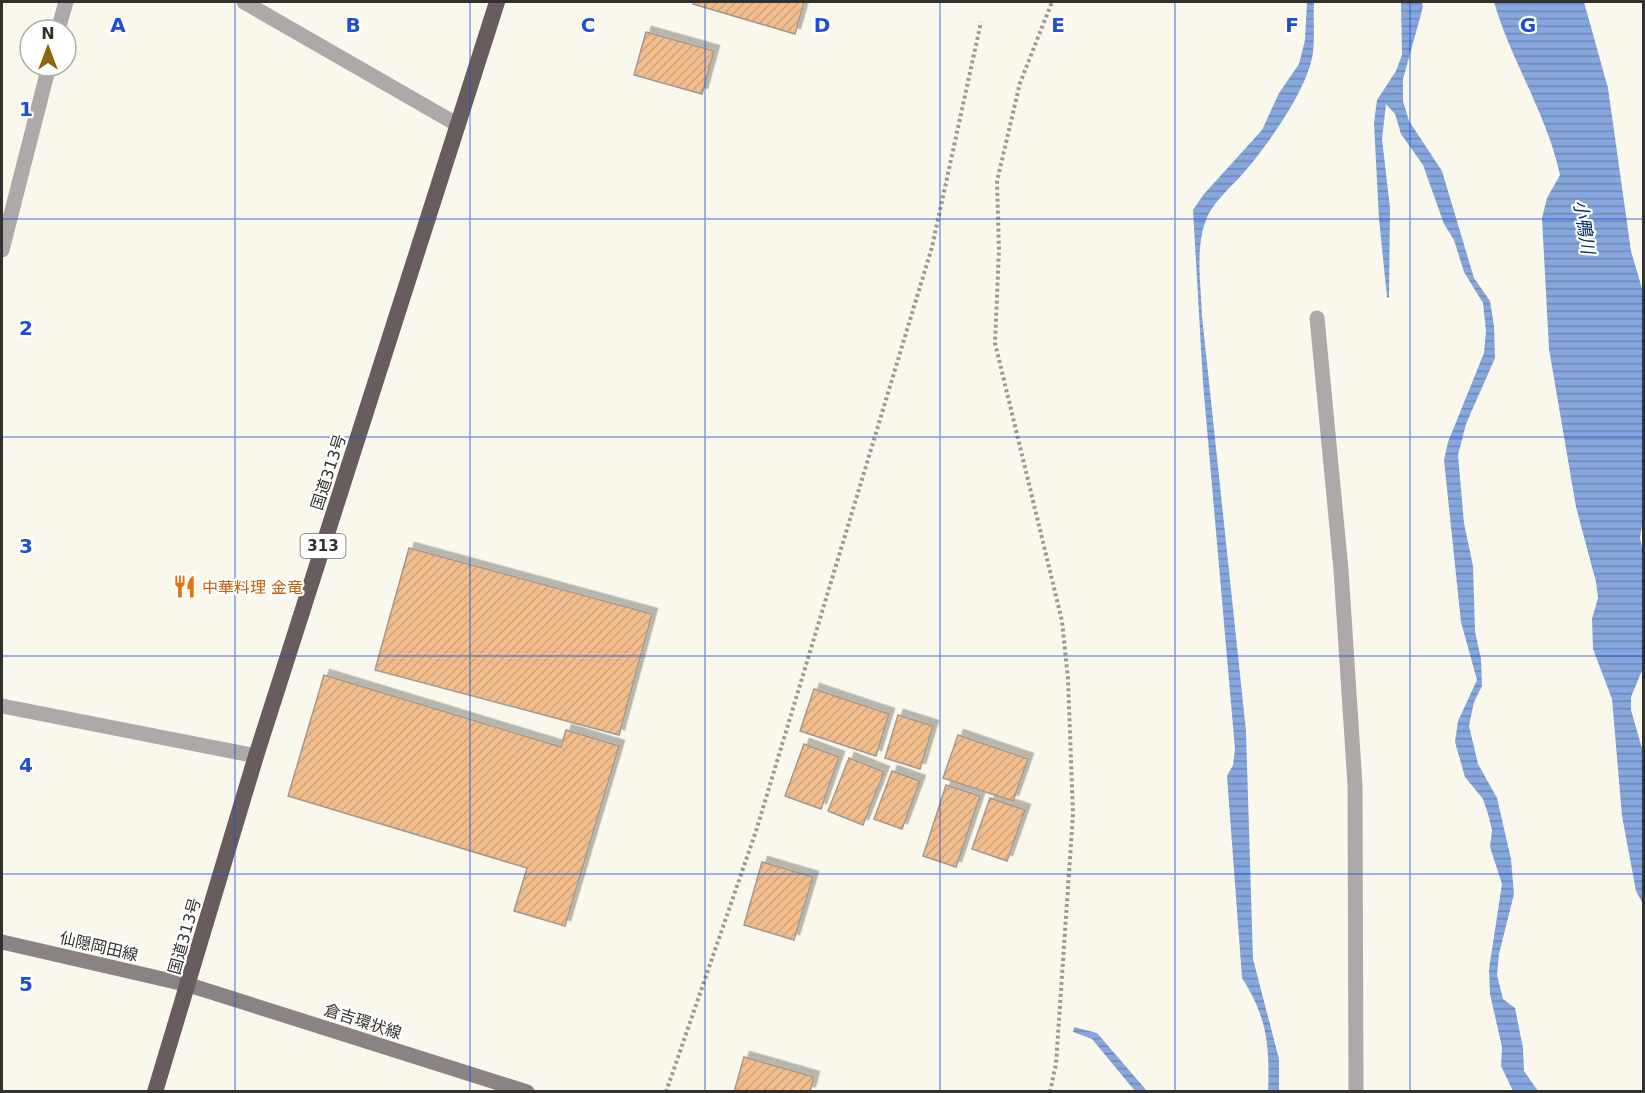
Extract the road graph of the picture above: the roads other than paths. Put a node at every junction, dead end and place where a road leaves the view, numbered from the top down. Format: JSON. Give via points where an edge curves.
{"nodes":[{"id":1,"x":66,"y":2,"type":"edge"},
{"id":2,"x":244,"y":2,"type":"edge"},
{"id":3,"x":496,"y":2,"type":"edge"},
{"id":4,"x":61,"y":18,"type":"edge"},
{"id":5,"x":46,"y":78,"type":"edge"},
{"id":6,"x":458,"y":124,"type":"junction"},
{"id":7,"x":2,"y":250,"type":"edge"},
{"id":8,"x":1317,"y":318,"type":"dead end"},
{"id":9,"x":2,"y":706,"type":"edge"},
{"id":10,"x":256,"y":756,"type":"junction"},
{"id":11,"x":2,"y":942,"type":"edge"},
{"id":12,"x":189,"y":985,"type":"junction"},
{"id":13,"x":155,"y":1092,"type":"edge"},
{"id":14,"x":527,"y":1092,"type":"edge"},
{"id":15,"x":1356,"y":1092,"type":"edge"}],
"edges":[{"from":1,"to":4,"type":"street"},
{"from":2,"to":6,"type":"street"},
{"from":3,"to":6,"type":"highway","name":"国道313号","number":"313"},
{"from":5,"to":7,"type":"street"},
{"from":6,"to":10,"type":"highway","name":"国道313号","number":"313"},
{"from":8,"to":15,"type":"street","via":[[1341,570],[1355,785]]},
{"from":9,"to":10,"type":"street"},
{"from":10,"to":12,"type":"highway","name":"国道313号","number":"313"},
{"from":11,"to":12,"type":"main road","name":"仙隠岡田線"},
{"from":12,"to":13,"type":"highway","name":"国道313号","number":"313"},
{"from":12,"to":14,"type":"main road","name":"倉吉環状線"}]}
